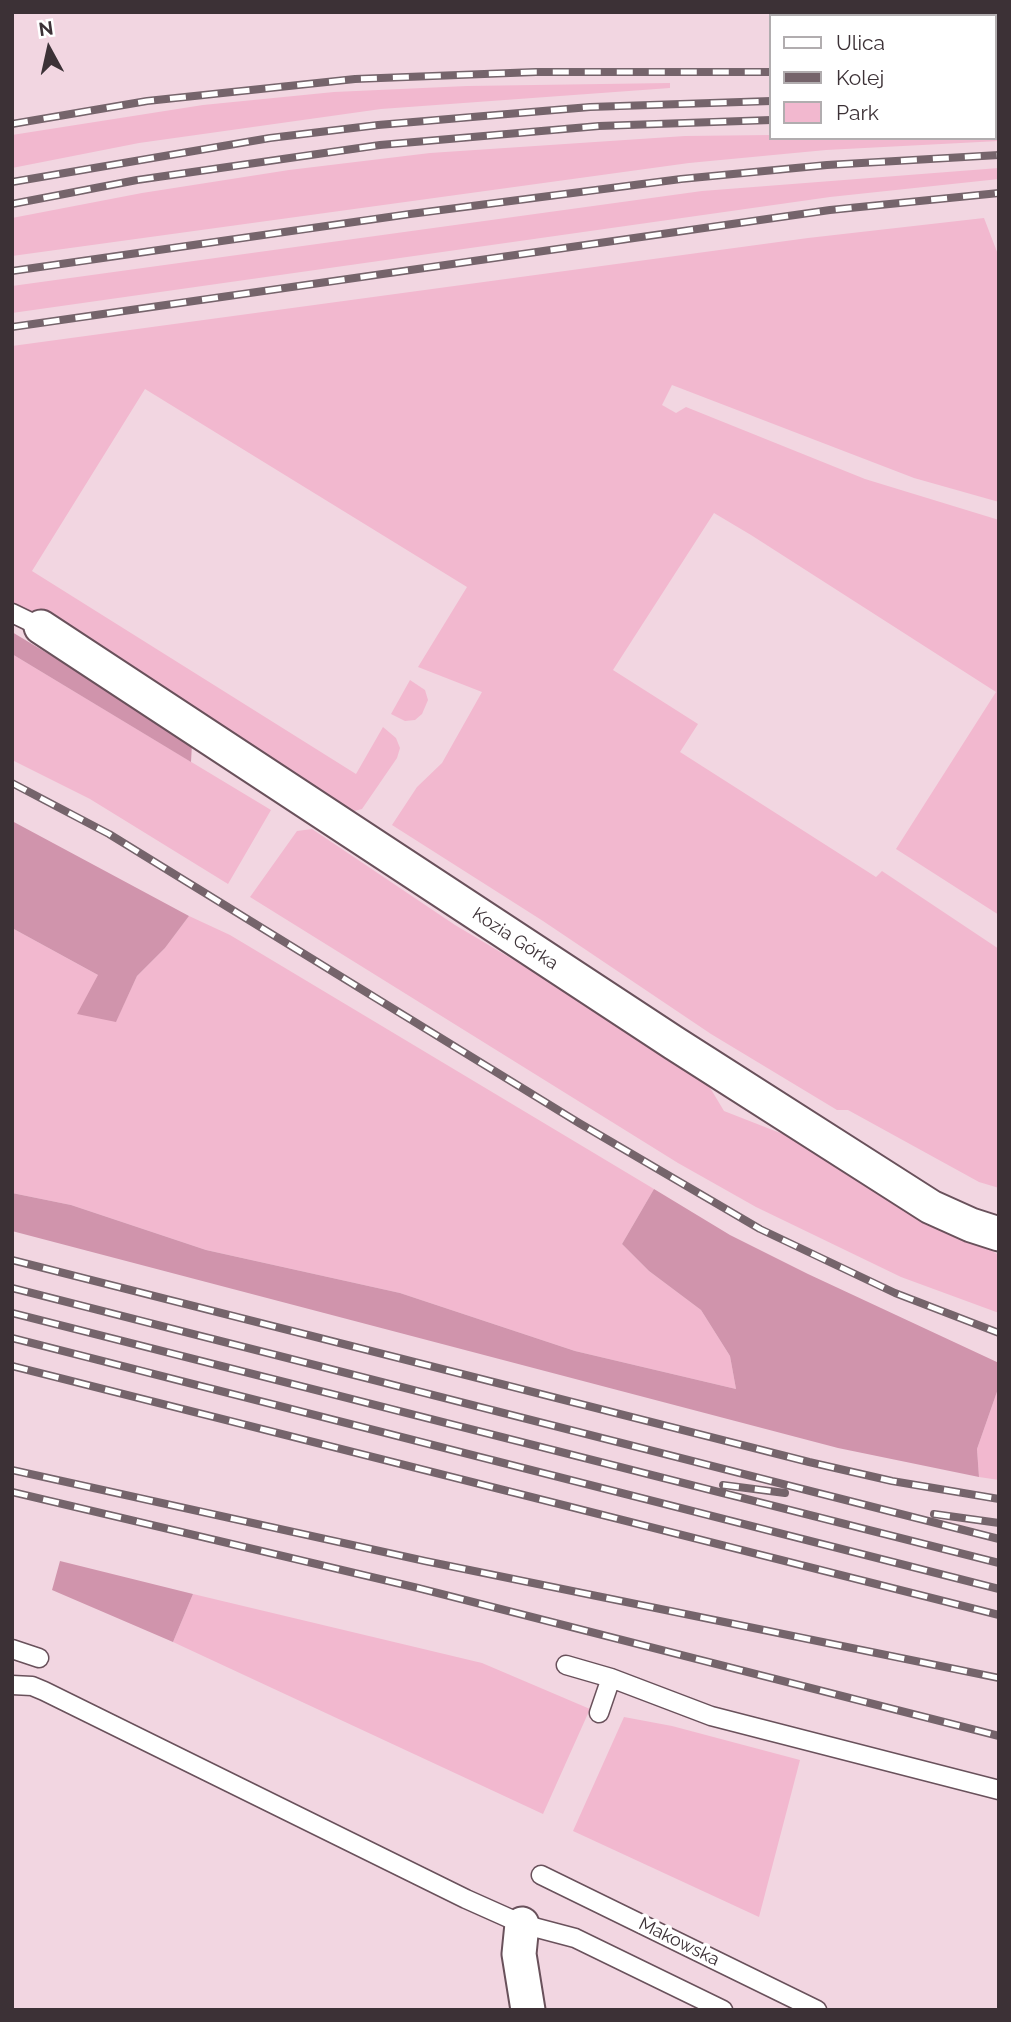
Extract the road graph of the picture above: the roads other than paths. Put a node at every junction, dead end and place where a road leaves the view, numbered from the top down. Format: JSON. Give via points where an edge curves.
{"nodes":[{"id":1,"x":27,"y":620,"type":"edge"},
{"id":2,"x":999,"y":1234,"type":"edge"},
{"id":3,"x":12,"y":1649,"type":"edge"},
{"id":4,"x":39,"y":1658,"type":"dead end"},
{"id":5,"x":566,"y":1665,"type":"dead end"},
{"id":6,"x":611,"y":1678,"type":"junction"},
{"id":7,"x":12,"y":1685,"type":"edge"},
{"id":8,"x":599,"y":1713,"type":"dead end"},
{"id":9,"x":999,"y":1790,"type":"edge"},
{"id":10,"x":541,"y":1875,"type":"dead end"},
{"id":11,"x":522,"y":1924,"type":"junction"},
{"id":12,"x":528,"y":2010,"type":"edge"},
{"id":13,"x":723,"y":2010,"type":"edge"},
{"id":14,"x":817,"y":2010,"type":"edge"}],
"edges":[{"from":1,"to":2,"type":"street","name":"Kozia Górka","via":[[931,1207]]},
{"from":3,"to":4,"type":"lane"},
{"from":5,"to":6,"type":"lane"},
{"from":6,"to":8,"type":"lane"},
{"from":6,"to":9,"type":"lane","via":[[711,1716]]},
{"from":7,"to":11,"type":"lane","via":[[44,1691]]},
{"from":10,"to":14,"type":"lane","name":"Makowska"},
{"from":11,"to":12,"type":"street","via":[[519,1954]]},
{"from":11,"to":13,"type":"lane","via":[[575,1938]]}]}
